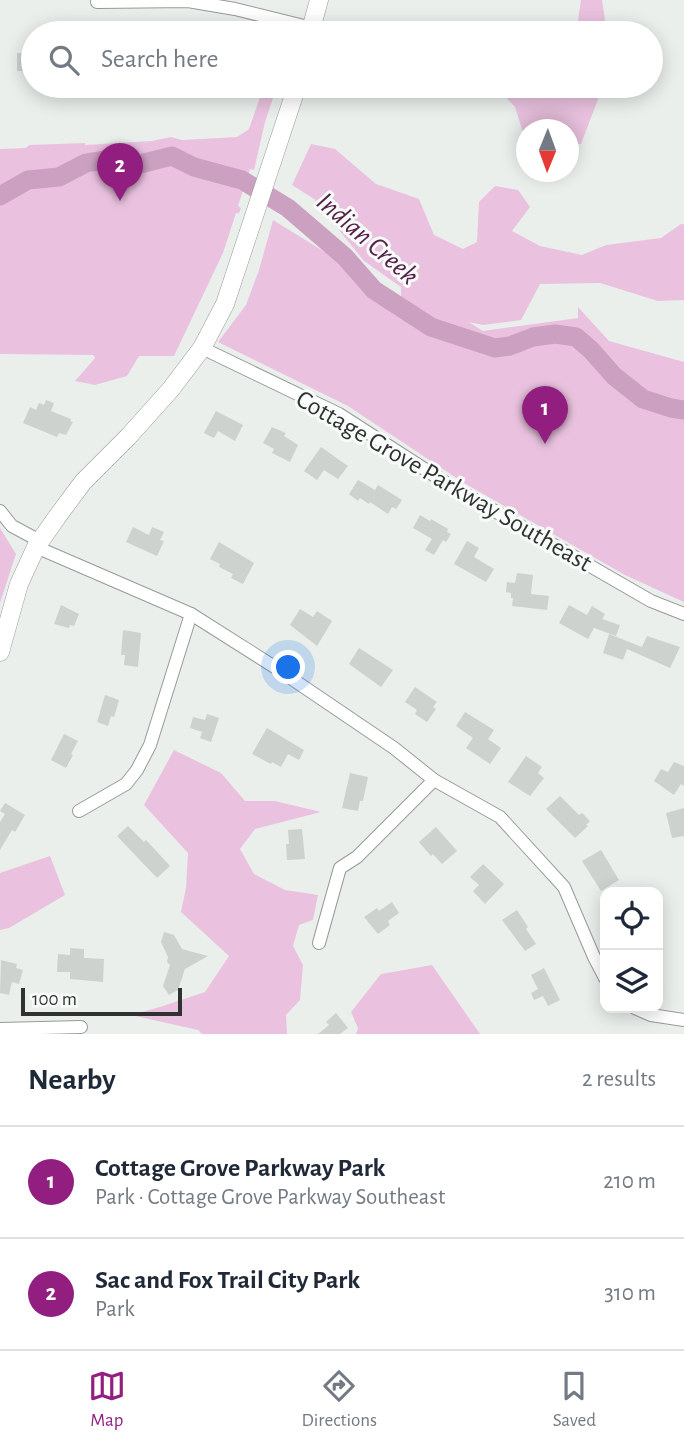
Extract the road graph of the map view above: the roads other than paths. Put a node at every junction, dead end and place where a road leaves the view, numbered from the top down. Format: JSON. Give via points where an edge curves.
{"nodes":[{"id":1,"x":319,"y":0,"type":"edge"},
{"id":2,"x":97,"y":2,"type":"dead end"},
{"id":3,"x":278,"y":21,"type":"edge"},
{"id":4,"x":313,"y":21,"type":"edge"},
{"id":5,"x":293,"y":98,"type":"edge"},
{"id":6,"x":202,"y":348,"type":"junction"},
{"id":7,"x":0,"y":511,"type":"edge"},
{"id":8,"x":38,"y":544,"type":"junction"},
{"id":9,"x":191,"y":614,"type":"junction"},
{"id":10,"x":684,"y":614,"type":"edge"},
{"id":11,"x":0,"y":652,"type":"edge"},
{"id":12,"x":434,"y":780,"type":"junction"},
{"id":13,"x":79,"y":811,"type":"dead end"},
{"id":14,"x":320,"y":943,"type":"dead end"},
{"id":15,"x":600,"y":968,"type":"edge"},
{"id":16,"x":647,"y":1013,"type":"edge"},
{"id":17,"x":684,"y":1020,"type":"edge"},
{"id":18,"x":81,"y":1027,"type":"dead end"},
{"id":19,"x":0,"y":1029,"type":"edge"}],
"edges":[{"from":1,"to":4,"type":"main road"},
{"from":2,"to":3,"type":"street","via":[[188,1]]},
{"from":5,"to":6,"type":"main road","via":[[225,304]]},
{"from":6,"to":8,"type":"main road","via":[[171,389],[83,482]]},
{"from":6,"to":10,"type":"street","name":"Cottage Grove Parkway Southeast","via":[[339,414],[482,504],[651,601]]},
{"from":7,"to":8,"type":"street"},
{"from":8,"to":9,"type":"street"},
{"from":8,"to":11,"type":"main road","via":[[19,584]]},
{"from":9,"to":12,"type":"street","via":[[394,748]]},
{"from":9,"to":13,"type":"street","via":[[150,745],[137,769],[126,784]]},
{"from":12,"to":14,"type":"street","via":[[357,857],[340,868]]},
{"from":12,"to":15,"type":"street","via":[[500,817],[564,887]]},
{"from":16,"to":17,"type":"street"},
{"from":18,"to":19,"type":"street"}]}
